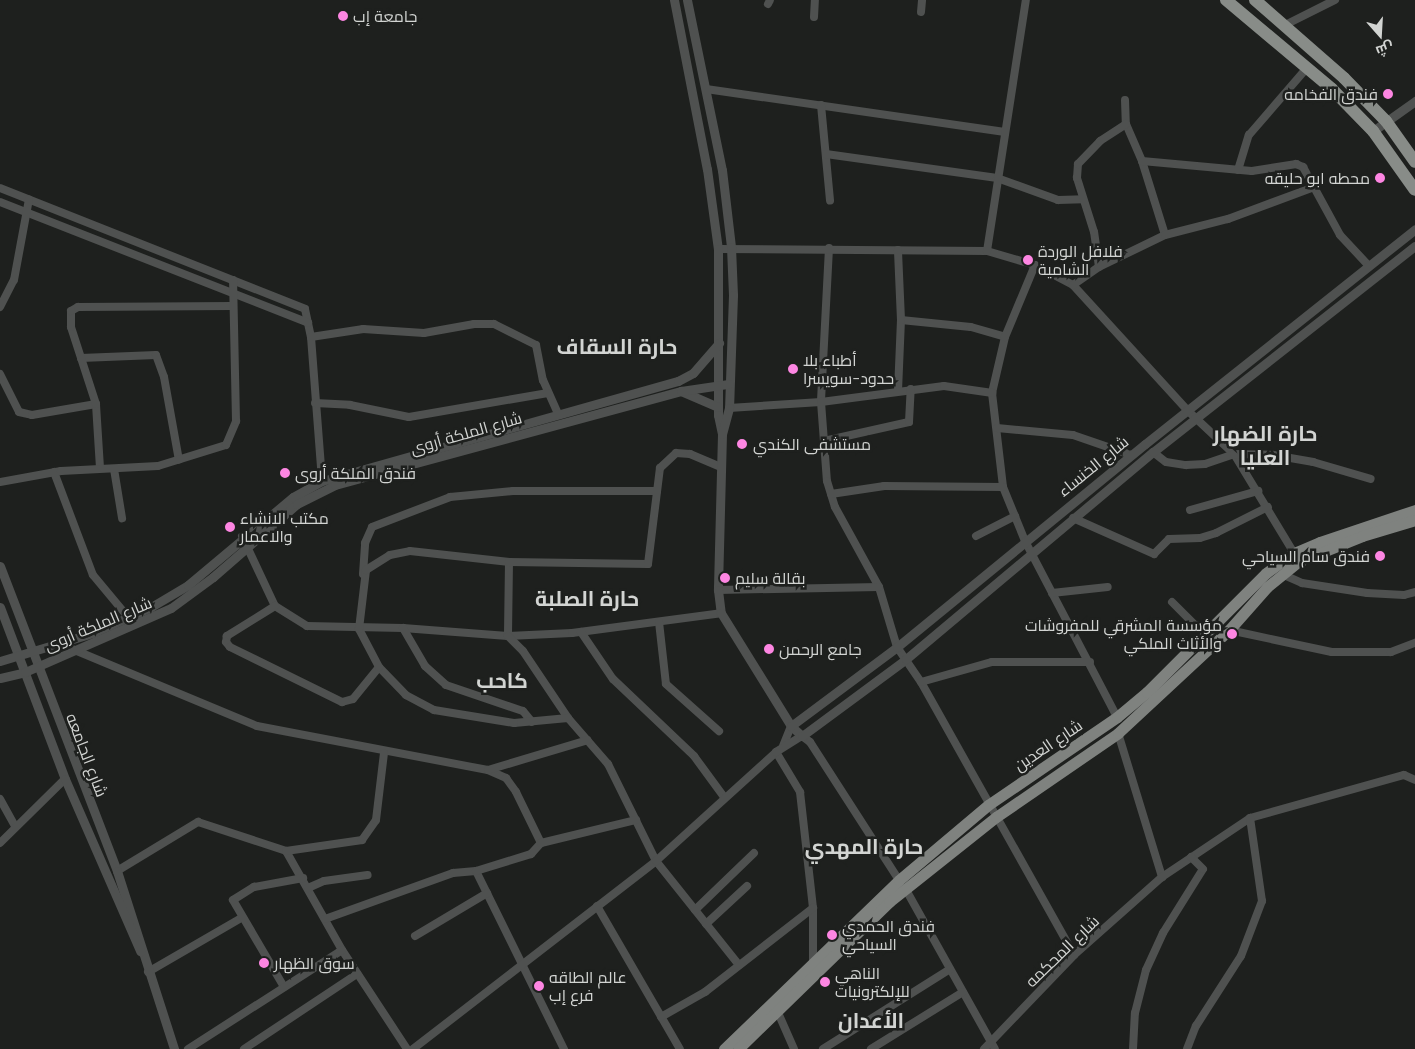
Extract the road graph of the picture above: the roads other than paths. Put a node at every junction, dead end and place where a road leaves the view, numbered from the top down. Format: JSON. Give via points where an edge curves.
{"nodes":[{"id":1,"x":674,"y":0,"type":"edge"},
{"id":2,"x":687,"y":0,"type":"edge"},
{"id":3,"x":815,"y":0,"type":"edge"},
{"id":4,"x":922,"y":0,"type":"edge"},
{"id":5,"x":1026,"y":0,"type":"edge"},
{"id":6,"x":1226,"y":0,"type":"edge"},
{"id":7,"x":1255,"y":0,"type":"edge"},
{"id":8,"x":1335,"y":0,"type":"edge"},
{"id":9,"x":921,"y":12,"type":"dead end"},
{"id":10,"x":814,"y":17,"type":"dead end"},
{"id":11,"x":1285,"y":25,"type":"junction"},
{"id":12,"x":1306,"y":69,"type":"junction"},
{"id":13,"x":706,"y":89,"type":"junction"},
{"id":14,"x":1125,"y":100,"type":"dead end"},
{"id":15,"x":1415,"y":101,"type":"edge"},
{"id":16,"x":821,"y":105,"type":"junction"},
{"id":17,"x":1386,"y":121,"type":"junction"},
{"id":18,"x":1126,"y":124,"type":"junction"},
{"id":19,"x":1373,"y":131,"type":"junction"},
{"id":20,"x":1005,"y":132,"type":"junction"},
{"id":21,"x":826,"y":154,"type":"junction"},
{"id":22,"x":1142,"y":161,"type":"junction"},
{"id":23,"x":1415,"y":162,"type":"edge"},
{"id":24,"x":1238,"y":170,"type":"junction"},
{"id":25,"x":997,"y":178,"type":"junction"},
{"id":26,"x":1314,"y":187,"type":"junction"},
{"id":27,"x":0,"y":188,"type":"edge"},
{"id":28,"x":1415,"y":190,"type":"edge"},
{"id":29,"x":1083,"y":199,"type":"junction"},
{"id":30,"x":29,"y":200,"type":"junction"},
{"id":31,"x":830,"y":201,"type":"dead end"},
{"id":32,"x":0,"y":202,"type":"edge"},
{"id":33,"x":28,"y":213,"type":"junction"},
{"id":34,"x":1415,"y":229,"type":"edge"},
{"id":35,"x":1165,"y":235,"type":"junction"},
{"id":36,"x":1415,"y":246,"type":"edge"},
{"id":37,"x":731,"y":247,"type":"junction"},
{"id":38,"x":718,"y":248,"type":"junction"},
{"id":39,"x":829,"y":248,"type":"junction"},
{"id":40,"x":898,"y":250,"type":"junction"},
{"id":41,"x":987,"y":251,"type":"junction"},
{"id":42,"x":1035,"y":265,"type":"junction"},
{"id":43,"x":1369,"y":266,"type":"junction"},
{"id":44,"x":1099,"y":267,"type":"junction"},
{"id":45,"x":232,"y":280,"type":"junction"},
{"id":46,"x":1073,"y":285,"type":"junction"},
{"id":47,"x":232,"y":294,"type":"junction"},
{"id":48,"x":0,"y":306,"type":"edge"},
{"id":49,"x":232,"y":306,"type":"junction"},
{"id":50,"x":901,"y":320,"type":"junction"},
{"id":51,"x":308,"y":323,"type":"junction"},
{"id":52,"x":1005,"y":336,"type":"junction"},
{"id":53,"x":311,"y":337,"type":"junction"},
{"id":54,"x":720,"y":343,"type":"junction"},
{"id":55,"x":81,"y":358,"type":"junction"},
{"id":56,"x":0,"y":374,"type":"edge"},
{"id":57,"x":724,"y":385,"type":"junction"},
{"id":58,"x":911,"y":390,"type":"junction"},
{"id":59,"x":681,"y":391,"type":"junction"},
{"id":60,"x":898,"y":391,"type":"junction"},
{"id":61,"x":548,"y":392,"type":"junction"},
{"id":62,"x":992,"y":393,"type":"junction"},
{"id":63,"x":821,"y":402,"type":"junction"},
{"id":64,"x":315,"y":403,"type":"junction"},
{"id":65,"x":96,"y":404,"type":"junction"},
{"id":66,"x":718,"y":407,"type":"junction"},
{"id":67,"x":729,"y":408,"type":"junction"},
{"id":68,"x":1187,"y":410,"type":"junction"},
{"id":69,"x":558,"y":413,"type":"junction"},
{"id":70,"x":1195,"y":418,"type":"junction"},
{"id":71,"x":997,"y":428,"type":"junction"},
{"id":72,"x":722,"y":434,"type":"junction"},
{"id":73,"x":824,"y":441,"type":"junction"},
{"id":74,"x":1153,"y":452,"type":"junction"},
{"id":75,"x":1234,"y":454,"type":"junction"},
{"id":76,"x":1131,"y":455,"type":"junction"},
{"id":77,"x":179,"y":460,"type":"junction"},
{"id":78,"x":722,"y":466,"type":"junction"},
{"id":79,"x":100,"y":468,"type":"junction"},
{"id":80,"x":114,"y":469,"type":"junction"},
{"id":81,"x":54,"y":472,"type":"junction"},
{"id":82,"x":1371,"y":479,"type":"dead end"},
{"id":83,"x":322,"y":481,"type":"junction"},
{"id":84,"x":0,"y":482,"type":"edge"},
{"id":85,"x":1003,"y":487,"type":"junction"},
{"id":86,"x":657,"y":491,"type":"junction"},
{"id":87,"x":1258,"y":491,"type":"junction"},
{"id":88,"x":831,"y":494,"type":"junction"},
{"id":89,"x":1268,"y":507,"type":"junction"},
{"id":90,"x":1190,"y":510,"type":"dead end"},
{"id":91,"x":1415,"y":510,"type":"edge"},
{"id":92,"x":1015,"y":516,"type":"junction"},
{"id":93,"x":122,"y":518,"type":"dead end"},
{"id":94,"x":1073,"y":518,"type":"junction"},
{"id":95,"x":1415,"y":520,"type":"edge"},
{"id":96,"x":242,"y":536,"type":"junction"},
{"id":97,"x":976,"y":536,"type":"dead end"},
{"id":98,"x":1025,"y":541,"type":"junction"},
{"id":99,"x":248,"y":546,"type":"junction"},
{"id":100,"x":1031,"y":552,"type":"junction"},
{"id":101,"x":1294,"y":553,"type":"junction"},
{"id":102,"x":509,"y":562,"type":"junction"},
{"id":103,"x":0,"y":566,"type":"edge"},
{"id":104,"x":363,"y":575,"type":"junction"},
{"id":105,"x":1284,"y":575,"type":"junction"},
{"id":106,"x":879,"y":587,"type":"junction"},
{"id":107,"x":1108,"y":587,"type":"dead end"},
{"id":108,"x":718,"y":590,"type":"junction"},
{"id":109,"x":1052,"y":592,"type":"junction"},
{"id":110,"x":1415,"y":592,"type":"edge"},
{"id":111,"x":1172,"y":602,"type":"dead end"},
{"id":112,"x":275,"y":606,"type":"junction"},
{"id":113,"x":0,"y":607,"type":"edge"},
{"id":114,"x":721,"y":613,"type":"junction"},
{"id":115,"x":128,"y":617,"type":"junction"},
{"id":116,"x":659,"y":622,"type":"junction"},
{"id":117,"x":403,"y":628,"type":"junction"},
{"id":118,"x":1214,"y":628,"type":"junction"},
{"id":119,"x":359,"y":629,"type":"junction"},
{"id":120,"x":1229,"y":630,"type":"junction"},
{"id":121,"x":581,"y":632,"type":"junction"},
{"id":122,"x":508,"y":636,"type":"junction"},
{"id":123,"x":1415,"y":642,"type":"edge"},
{"id":124,"x":60,"y":644,"type":"junction"},
{"id":125,"x":897,"y":647,"type":"junction"},
{"id":126,"x":77,"y":650,"type":"junction"},
{"id":127,"x":31,"y":652,"type":"junction"},
{"id":128,"x":18,"y":656,"type":"junction"},
{"id":129,"x":906,"y":659,"type":"junction"},
{"id":130,"x":0,"y":662,"type":"edge"},
{"id":131,"x":1090,"y":662,"type":"junction"},
{"id":132,"x":36,"y":667,"type":"junction"},
{"id":133,"x":379,"y":667,"type":"junction"},
{"id":134,"x":25,"y":672,"type":"junction"},
{"id":135,"x":0,"y":678,"type":"edge"},
{"id":136,"x":921,"y":682,"type":"junction"},
{"id":137,"x":1117,"y":717,"type":"junction"},
{"id":138,"x":568,"y":718,"type":"junction"},
{"id":139,"x":532,"y":722,"type":"junction"},
{"id":140,"x":791,"y":726,"type":"junction"},
{"id":141,"x":719,"y":732,"type":"dead end"},
{"id":142,"x":1118,"y":732,"type":"junction"},
{"id":143,"x":802,"y":736,"type":"junction"},
{"id":144,"x":588,"y":740,"type":"junction"},
{"id":145,"x":783,"y":746,"type":"junction"},
{"id":146,"x":776,"y":752,"type":"junction"},
{"id":147,"x":384,"y":753,"type":"junction"},
{"id":148,"x":488,"y":770,"type":"junction"},
{"id":149,"x":65,"y":779,"type":"junction"},
{"id":150,"x":1415,"y":780,"type":"edge"},
{"id":151,"x":724,"y":797,"type":"junction"},
{"id":152,"x":0,"y":798,"type":"edge"},
{"id":153,"x":988,"y":805,"type":"junction"},
{"id":154,"x":996,"y":817,"type":"junction"},
{"id":155,"x":1250,"y":818,"type":"junction"},
{"id":156,"x":636,"y":820,"type":"junction"},
{"id":157,"x":15,"y":826,"type":"junction"},
{"id":158,"x":0,"y":843,"type":"edge"},
{"id":159,"x":541,"y":843,"type":"junction"},
{"id":160,"x":286,"y":851,"type":"junction"},
{"id":161,"x":754,"y":852,"type":"dead end"},
{"id":162,"x":1191,"y":857,"type":"junction"},
{"id":163,"x":656,"y":861,"type":"junction"},
{"id":164,"x":117,"y":871,"type":"junction"},
{"id":165,"x":476,"y":871,"type":"junction"},
{"id":166,"x":368,"y":875,"type":"dead end"},
{"id":167,"x":1162,"y":877,"type":"junction"},
{"id":168,"x":303,"y":878,"type":"junction"},
{"id":169,"x":902,"y":884,"type":"junction"},
{"id":170,"x":747,"y":886,"type":"dead end"},
{"id":171,"x":308,"y":888,"type":"junction"},
{"id":172,"x":487,"y":893,"type":"junction"},
{"id":173,"x":597,"y":906,"type":"junction"},
{"id":174,"x":813,"y":908,"type":"junction"},
{"id":175,"x":695,"y":910,"type":"junction"},
{"id":176,"x":241,"y":918,"type":"junction"},
{"id":177,"x":325,"y":919,"type":"junction"},
{"id":178,"x":706,"y":924,"type":"junction"},
{"id":179,"x":415,"y":936,"type":"dead end"},
{"id":180,"x":342,"y":950,"type":"junction"},
{"id":181,"x":1074,"y":955,"type":"junction"},
{"id":182,"x":142,"y":956,"type":"junction"},
{"id":183,"x":813,"y":960,"type":"junction"},
{"id":184,"x":523,"y":965,"type":"junction"},
{"id":185,"x":739,"y":965,"type":"junction"},
{"id":186,"x":950,"y":969,"type":"junction"},
{"id":187,"x":148,"y":972,"type":"junction"},
{"id":188,"x":357,"y":974,"type":"junction"},
{"id":189,"x":284,"y":987,"type":"junction"},
{"id":190,"x":963,"y":992,"type":"junction"},
{"id":191,"x":776,"y":1008,"type":"junction"},
{"id":192,"x":661,"y":1017,"type":"junction"},
{"id":193,"x":993,"y":1046,"type":"edge"},
{"id":194,"x":174,"y":1049,"type":"edge"},
{"id":195,"x":188,"y":1049,"type":"edge"},
{"id":196,"x":244,"y":1049,"type":"edge"},
{"id":197,"x":407,"y":1049,"type":"edge"},
{"id":198,"x":413,"y":1049,"type":"edge"},
{"id":199,"x":564,"y":1049,"type":"edge"},
{"id":200,"x":680,"y":1049,"type":"edge"},
{"id":201,"x":724,"y":1049,"type":"edge"},
{"id":202,"x":738,"y":1049,"type":"edge"},
{"id":203,"x":794,"y":1049,"type":"edge"},
{"id":204,"x":823,"y":1049,"type":"edge"},
{"id":205,"x":871,"y":1049,"type":"edge"},
{"id":206,"x":984,"y":1049,"type":"edge"},
{"id":207,"x":1133,"y":1049,"type":"edge"},
{"id":208,"x":1188,"y":1049,"type":"edge"}],
"edges":[{"from":1,"to":38,"type":"street","via":[[707,169]]},
{"from":2,"to":13,"type":"street"},
{"from":3,"to":10,"type":"street"},
{"from":4,"to":9,"type":"street"},
{"from":5,"to":20,"type":"street"},
{"from":6,"to":12,"type":"highway"},
{"from":7,"to":11,"type":"highway"},
{"from":8,"to":11,"type":"street"},
{"from":11,"to":17,"type":"highway"},
{"from":12,"to":19,"type":"highway"},
{"from":12,"to":24,"type":"street","via":[[1249,135]]},
{"from":13,"to":16,"type":"street"},
{"from":13,"to":37,"type":"street","via":[[722,170]]},
{"from":14,"to":18,"type":"street"},
{"from":15,"to":17,"type":"street"},
{"from":16,"to":20,"type":"street"},
{"from":16,"to":21,"type":"street"},
{"from":17,"to":19,"type":"street"},
{"from":17,"to":23,"type":"highway"},
{"from":18,"to":22,"type":"street"},
{"from":18,"to":29,"type":"street","via":[[1100,142],[1078,164],[1077,178]]},
{"from":19,"to":28,"type":"highway"},
{"from":20,"to":25,"type":"street"},
{"from":21,"to":25,"type":"street"},
{"from":21,"to":31,"type":"street"},
{"from":22,"to":24,"type":"street"},
{"from":22,"to":35,"type":"street"},
{"from":24,"to":26,"type":"street","via":[[1296,164],[1308,173]]},
{"from":25,"to":29,"type":"street","via":[[1058,200]]},
{"from":25,"to":41,"type":"street"},
{"from":26,"to":35,"type":"street","via":[[1228,219]]},
{"from":26,"to":43,"type":"street","via":[[1340,235]]},
{"from":27,"to":30,"type":"street"},
{"from":29,"to":44,"type":"street","via":[[1094,232]]},
{"from":30,"to":33,"type":"street"},
{"from":30,"to":45,"type":"street"},
{"from":32,"to":33,"type":"street"},
{"from":33,"to":47,"type":"street"},
{"from":33,"to":48,"type":"street","via":[[20,236],[14,280]]},
{"from":34,"to":43,"type":"street","name":"شارع الخنساء"},
{"from":35,"to":44,"type":"street"},
{"from":36,"to":70,"type":"street","name":"شارع الخنساء"},
{"from":37,"to":38,"type":"street"},
{"from":37,"to":39,"type":"street"},
{"from":37,"to":57,"type":"street","via":[[734,295]]},
{"from":38,"to":54,"type":"street"},
{"from":39,"to":40,"type":"street"},
{"from":39,"to":63,"type":"street"},
{"from":40,"to":41,"type":"street"},
{"from":40,"to":50,"type":"street"},
{"from":41,"to":42,"type":"street"},
{"from":42,"to":46,"type":"street"},
{"from":42,"to":52,"type":"street"},
{"from":43,"to":68,"type":"street","name":"شارع الخنساء"},
{"from":44,"to":46,"type":"street"},
{"from":45,"to":47,"type":"street"},
{"from":45,"to":51,"type":"street","via":[[305,309]]},
{"from":46,"to":68,"type":"street"},
{"from":47,"to":49,"type":"street"},
{"from":47,"to":51,"type":"street"},
{"from":49,"to":55,"type":"street","via":[[78,307],[70,318]]},
{"from":49,"to":77,"type":"street","via":[[234,431],[226,445]]},
{"from":50,"to":52,"type":"street","via":[[971,327]]},
{"from":50,"to":60,"type":"street"},
{"from":51,"to":53,"type":"street"},
{"from":52,"to":62,"type":"street"},
{"from":53,"to":61,"type":"street","via":[[363,329],[424,333],[474,324],[494,324],[536,345]]},
{"from":53,"to":64,"type":"street"},
{"from":54,"to":57,"type":"street"},
{"from":54,"to":69,"type":"street","name":"شارع الملكة أروى","via":[[693,373],[678,381]]},
{"from":55,"to":65,"type":"street"},
{"from":55,"to":77,"type":"street","via":[[156,355],[164,378]]},
{"from":56,"to":65,"type":"street","via":[[19,412],[32,415]]},
{"from":57,"to":59,"type":"street","name":"شارع الملكة أروى"},
{"from":57,"to":66,"type":"street"},
{"from":57,"to":67,"type":"street"},
{"from":58,"to":60,"type":"street"},
{"from":58,"to":62,"type":"street","via":[[944,386]]},
{"from":58,"to":73,"type":"street","via":[[909,422]]},
{"from":59,"to":66,"type":"street"},
{"from":59,"to":99,"type":"street","name":"شارع الملكة أروى","via":[[336,485],[297,504]]},
{"from":60,"to":63,"type":"street"},
{"from":61,"to":64,"type":"street","via":[[409,416],[350,405]]},
{"from":61,"to":69,"type":"street"},
{"from":62,"to":71,"type":"street"},
{"from":63,"to":67,"type":"street"},
{"from":63,"to":73,"type":"street"},
{"from":64,"to":83,"type":"street"},
{"from":65,"to":79,"type":"street"},
{"from":66,"to":72,"type":"street"},
{"from":67,"to":72,"type":"street"},
{"from":68,"to":70,"type":"street"},
{"from":68,"to":76,"type":"street","name":"شارع الخنساء"},
{"from":69,"to":83,"type":"street","name":"شارع الملكة أروى"},
{"from":70,"to":74,"type":"street","name":"شارع الخنساء"},
{"from":70,"to":75,"type":"street"},
{"from":71,"to":76,"type":"street","via":[[1073,435]]},
{"from":71,"to":85,"type":"street"},
{"from":72,"to":78,"type":"street"},
{"from":73,"to":88,"type":"street"},
{"from":74,"to":75,"type":"street","via":[[1166,462],[1186,466],[1205,464]]},
{"from":74,"to":94,"type":"street","name":"شارع الخنساء"},
{"from":75,"to":82,"type":"street","via":[[1250,452],[1313,462]]},
{"from":75,"to":87,"type":"street"},
{"from":76,"to":98,"type":"street","name":"شارع الخنساء"},
{"from":77,"to":80,"type":"street","via":[[136,469]]},
{"from":78,"to":86,"type":"street","via":[[690,454],[674,454],[660,468]]},
{"from":78,"to":108,"type":"street"},
{"from":79,"to":80,"type":"street"},
{"from":79,"to":81,"type":"street"},
{"from":80,"to":93,"type":"street"},
{"from":81,"to":84,"type":"street"},
{"from":81,"to":115,"type":"street","via":[[93,575]]},
{"from":83,"to":96,"type":"street","name":"شارع الملكة أروى","via":[[293,497]]},
{"from":85,"to":88,"type":"street","via":[[884,486]]},
{"from":85,"to":92,"type":"street"},
{"from":86,"to":102,"type":"street","via":[[648,564]]},
{"from":86,"to":104,"type":"street","via":[[520,490],[450,497],[372,527],[365,543]]},
{"from":87,"to":89,"type":"street"},
{"from":87,"to":90,"type":"street"},
{"from":88,"to":106,"type":"street"},
{"from":89,"to":94,"type":"street","via":[[1216,533],[1200,538],[1169,539],[1154,554]]},
{"from":89,"to":101,"type":"street"},
{"from":91,"to":101,"type":"main road","name":"شارع العدين"},
{"from":92,"to":97,"type":"street"},
{"from":92,"to":98,"type":"street"},
{"from":94,"to":100,"type":"street","name":"شارع الخنساء"},
{"from":95,"to":105,"type":"main road","name":"شارع العدين","via":[[1322,551],[1298,562]]},
{"from":96,"to":99,"type":"street"},
{"from":96,"to":115,"type":"street","name":"شارع الملكة أروى","via":[[188,584]]},
{"from":98,"to":100,"type":"street"},
{"from":98,"to":125,"type":"street","name":"شارع الخنساء"},
{"from":99,"to":112,"type":"street"},
{"from":99,"to":126,"type":"street","name":"شارع الملكة أروى","via":[[172,608]]},
{"from":100,"to":109,"type":"street"},
{"from":100,"to":129,"type":"street","name":"شارع الخنساء"},
{"from":101,"to":118,"type":"main road","name":"شارع العدين","via":[[1266,573]]},
{"from":102,"to":104,"type":"street","via":[[400,552],[366,570]]},
{"from":102,"to":122,"type":"street"},
{"from":103,"to":127,"type":"street","name":"شارع الجامعه"},
{"from":104,"to":119,"type":"street"},
{"from":105,"to":110,"type":"street","via":[[1302,583],[1367,593],[1404,595]]},
{"from":105,"to":120,"type":"main road","name":"شارع العدين","via":[[1267,587]]},
{"from":106,"to":108,"type":"street"},
{"from":106,"to":125,"type":"street"},
{"from":107,"to":109,"type":"street"},
{"from":108,"to":114,"type":"street"},
{"from":109,"to":131,"type":"street"},
{"from":111,"to":118,"type":"street","via":[[1195,625]]},
{"from":112,"to":119,"type":"street","via":[[307,626]]},
{"from":112,"to":133,"type":"street","via":[[227,636],[226,642],[230,647],[342,702],[353,698]]},
{"from":113,"to":128,"type":"street","name":"شارع الجامعه"},
{"from":114,"to":116,"type":"street"},
{"from":114,"to":140,"type":"street"},
{"from":115,"to":124,"type":"street","name":"شارع الملكة أروى"},
{"from":116,"to":121,"type":"street"},
{"from":116,"to":141,"type":"street","via":[[666,684]]},
{"from":117,"to":119,"type":"street"},
{"from":117,"to":122,"type":"street"},
{"from":117,"to":139,"type":"street","via":[[426,666],[446,685],[523,711]]},
{"from":118,"to":137,"type":"main road","name":"شارع العدين"},
{"from":119,"to":133,"type":"street"},
{"from":120,"to":123,"type":"street","via":[[1332,652],[1391,652]]},
{"from":120,"to":142,"type":"main road","name":"شارع العدين"},
{"from":121,"to":122,"type":"street"},
{"from":121,"to":151,"type":"street","via":[[613,679],[694,756]]},
{"from":122,"to":138,"type":"street","via":[[523,651]]},
{"from":124,"to":126,"type":"street"},
{"from":124,"to":127,"type":"street","name":"شارع الملكة أروى"},
{"from":125,"to":129,"type":"street"},
{"from":125,"to":140,"type":"street","name":"شارع الخنساء"},
{"from":126,"to":132,"type":"street","name":"شارع الملكة أروى"},
{"from":126,"to":147,"type":"street","via":[[257,726]]},
{"from":127,"to":128,"type":"street","name":"شارع الملكة أروى"},
{"from":127,"to":132,"type":"street","name":"شارع الجامعه"},
{"from":128,"to":130,"type":"street","name":"شارع الملكة أروى"},
{"from":128,"to":134,"type":"street","name":"شارع الجامعه"},
{"from":129,"to":136,"type":"street"},
{"from":129,"to":143,"type":"street","name":"شارع الخنساء"},
{"from":131,"to":136,"type":"street","via":[[992,662]]},
{"from":131,"to":137,"type":"street"},
{"from":132,"to":134,"type":"street","name":"شارع الملكة أروى"},
{"from":132,"to":164,"type":"street","name":"شارع الجامعه"},
{"from":133,"to":139,"type":"street","via":[[406,695],[434,710],[514,723]]},
{"from":134,"to":135,"type":"street","name":"شارع الملكة أروى"},
{"from":134,"to":149,"type":"street","name":"شارع الجامعه"},
{"from":136,"to":153,"type":"street"},
{"from":137,"to":153,"type":"main road","name":"شارع العدين"},
{"from":138,"to":139,"type":"street"},
{"from":138,"to":144,"type":"street"},
{"from":140,"to":143,"type":"street"},
{"from":140,"to":145,"type":"street"},
{"from":142,"to":154,"type":"main road","name":"شارع العدين"},
{"from":142,"to":167,"type":"street"},
{"from":143,"to":145,"type":"street"},
{"from":143,"to":169,"type":"street","via":[[810,742]]},
{"from":144,"to":148,"type":"street"},
{"from":144,"to":156,"type":"street","via":[[608,764]]},
{"from":145,"to":146,"type":"street"},
{"from":146,"to":151,"type":"street"},
{"from":146,"to":174,"type":"street","via":[[800,792]]},
{"from":147,"to":148,"type":"street"},
{"from":147,"to":160,"type":"street","via":[[376,820],[362,840]]},
{"from":148,"to":159,"type":"street","via":[[506,778]]},
{"from":149,"to":157,"type":"street"},
{"from":149,"to":182,"type":"street","name":"شارع الجامعه"},
{"from":150,"to":155,"type":"street","name":"شارع المحكمه","via":[[1404,775]]},
{"from":151,"to":163,"type":"street"},
{"from":152,"to":157,"type":"street"},
{"from":153,"to":154,"type":"street"},
{"from":153,"to":169,"type":"main road","name":"شارع العدين"},
{"from":154,"to":169,"type":"main road","name":"شارع العدين"},
{"from":154,"to":181,"type":"street"},
{"from":155,"to":162,"type":"street","name":"شارع المحكمه"},
{"from":155,"to":208,"type":"street","via":[[1262,901],[1240,956],[1196,1026]]},
{"from":156,"to":159,"type":"street"},
{"from":156,"to":163,"type":"street"},
{"from":157,"to":158,"type":"street"},
{"from":159,"to":165,"type":"street","via":[[531,854]]},
{"from":160,"to":164,"type":"street","via":[[198,822]]},
{"from":160,"to":168,"type":"street"},
{"from":161,"to":175,"type":"street"},
{"from":162,"to":167,"type":"street","name":"شارع المحكمه"},
{"from":162,"to":207,"type":"street","via":[[1203,869],[1163,933],[1146,970],[1135,1013]]},
{"from":163,"to":173,"type":"street"},
{"from":163,"to":175,"type":"street"},
{"from":164,"to":182,"type":"street","name":"شارع الجامعه","via":[[140,938]]},
{"from":165,"to":172,"type":"street"},
{"from":165,"to":177,"type":"street","via":[[453,874]]},
{"from":166,"to":171,"type":"street","via":[[324,881]]},
{"from":167,"to":181,"type":"street","name":"شارع المحكمه"},
{"from":168,"to":171,"type":"street"},
{"from":168,"to":176,"type":"street","via":[[254,887],[237,895],[233,900]]},
{"from":169,"to":183,"type":"main road","name":"شارع العدين"},
{"from":169,"to":186,"type":"street"},
{"from":169,"to":191,"type":"main road","name":"شارع العدين"},
{"from":170,"to":178,"type":"street"},
{"from":171,"to":177,"type":"street"},
{"from":172,"to":179,"type":"street"},
{"from":172,"to":184,"type":"street"},
{"from":173,"to":184,"type":"street"},
{"from":173,"to":192,"type":"street"},
{"from":174,"to":183,"type":"street"},
{"from":174,"to":185,"type":"street"},
{"from":175,"to":178,"type":"street"},
{"from":176,"to":187,"type":"street"},
{"from":176,"to":189,"type":"street"},
{"from":177,"to":180,"type":"street"},
{"from":178,"to":185,"type":"street"},
{"from":180,"to":188,"type":"street"},
{"from":180,"to":189,"type":"street"},
{"from":181,"to":193,"type":"street","name":"شارع المحكمه"},
{"from":182,"to":187,"type":"street","name":"شارع الجامعه"},
{"from":183,"to":191,"type":"main road","name":"شارع العدين"},
{"from":184,"to":198,"type":"street"},
{"from":184,"to":199,"type":"street"},
{"from":185,"to":192,"type":"street","via":[[698,996]]},
{"from":186,"to":190,"type":"street"},
{"from":186,"to":204,"type":"street"},
{"from":187,"to":194,"type":"street","name":"شارع الجامعه"},
{"from":188,"to":196,"type":"street"},
{"from":188,"to":197,"type":"street"},
{"from":189,"to":195,"type":"street"},
{"from":190,"to":193,"type":"street"},
{"from":190,"to":205,"type":"street"},
{"from":191,"to":201,"type":"main road","name":"شارع العدين"},
{"from":191,"to":202,"type":"main road","name":"شارع العدين"},
{"from":191,"to":203,"type":"street"},
{"from":192,"to":200,"type":"street"},
{"from":193,"to":206,"type":"street","name":"شارع المحكمه"}]}
